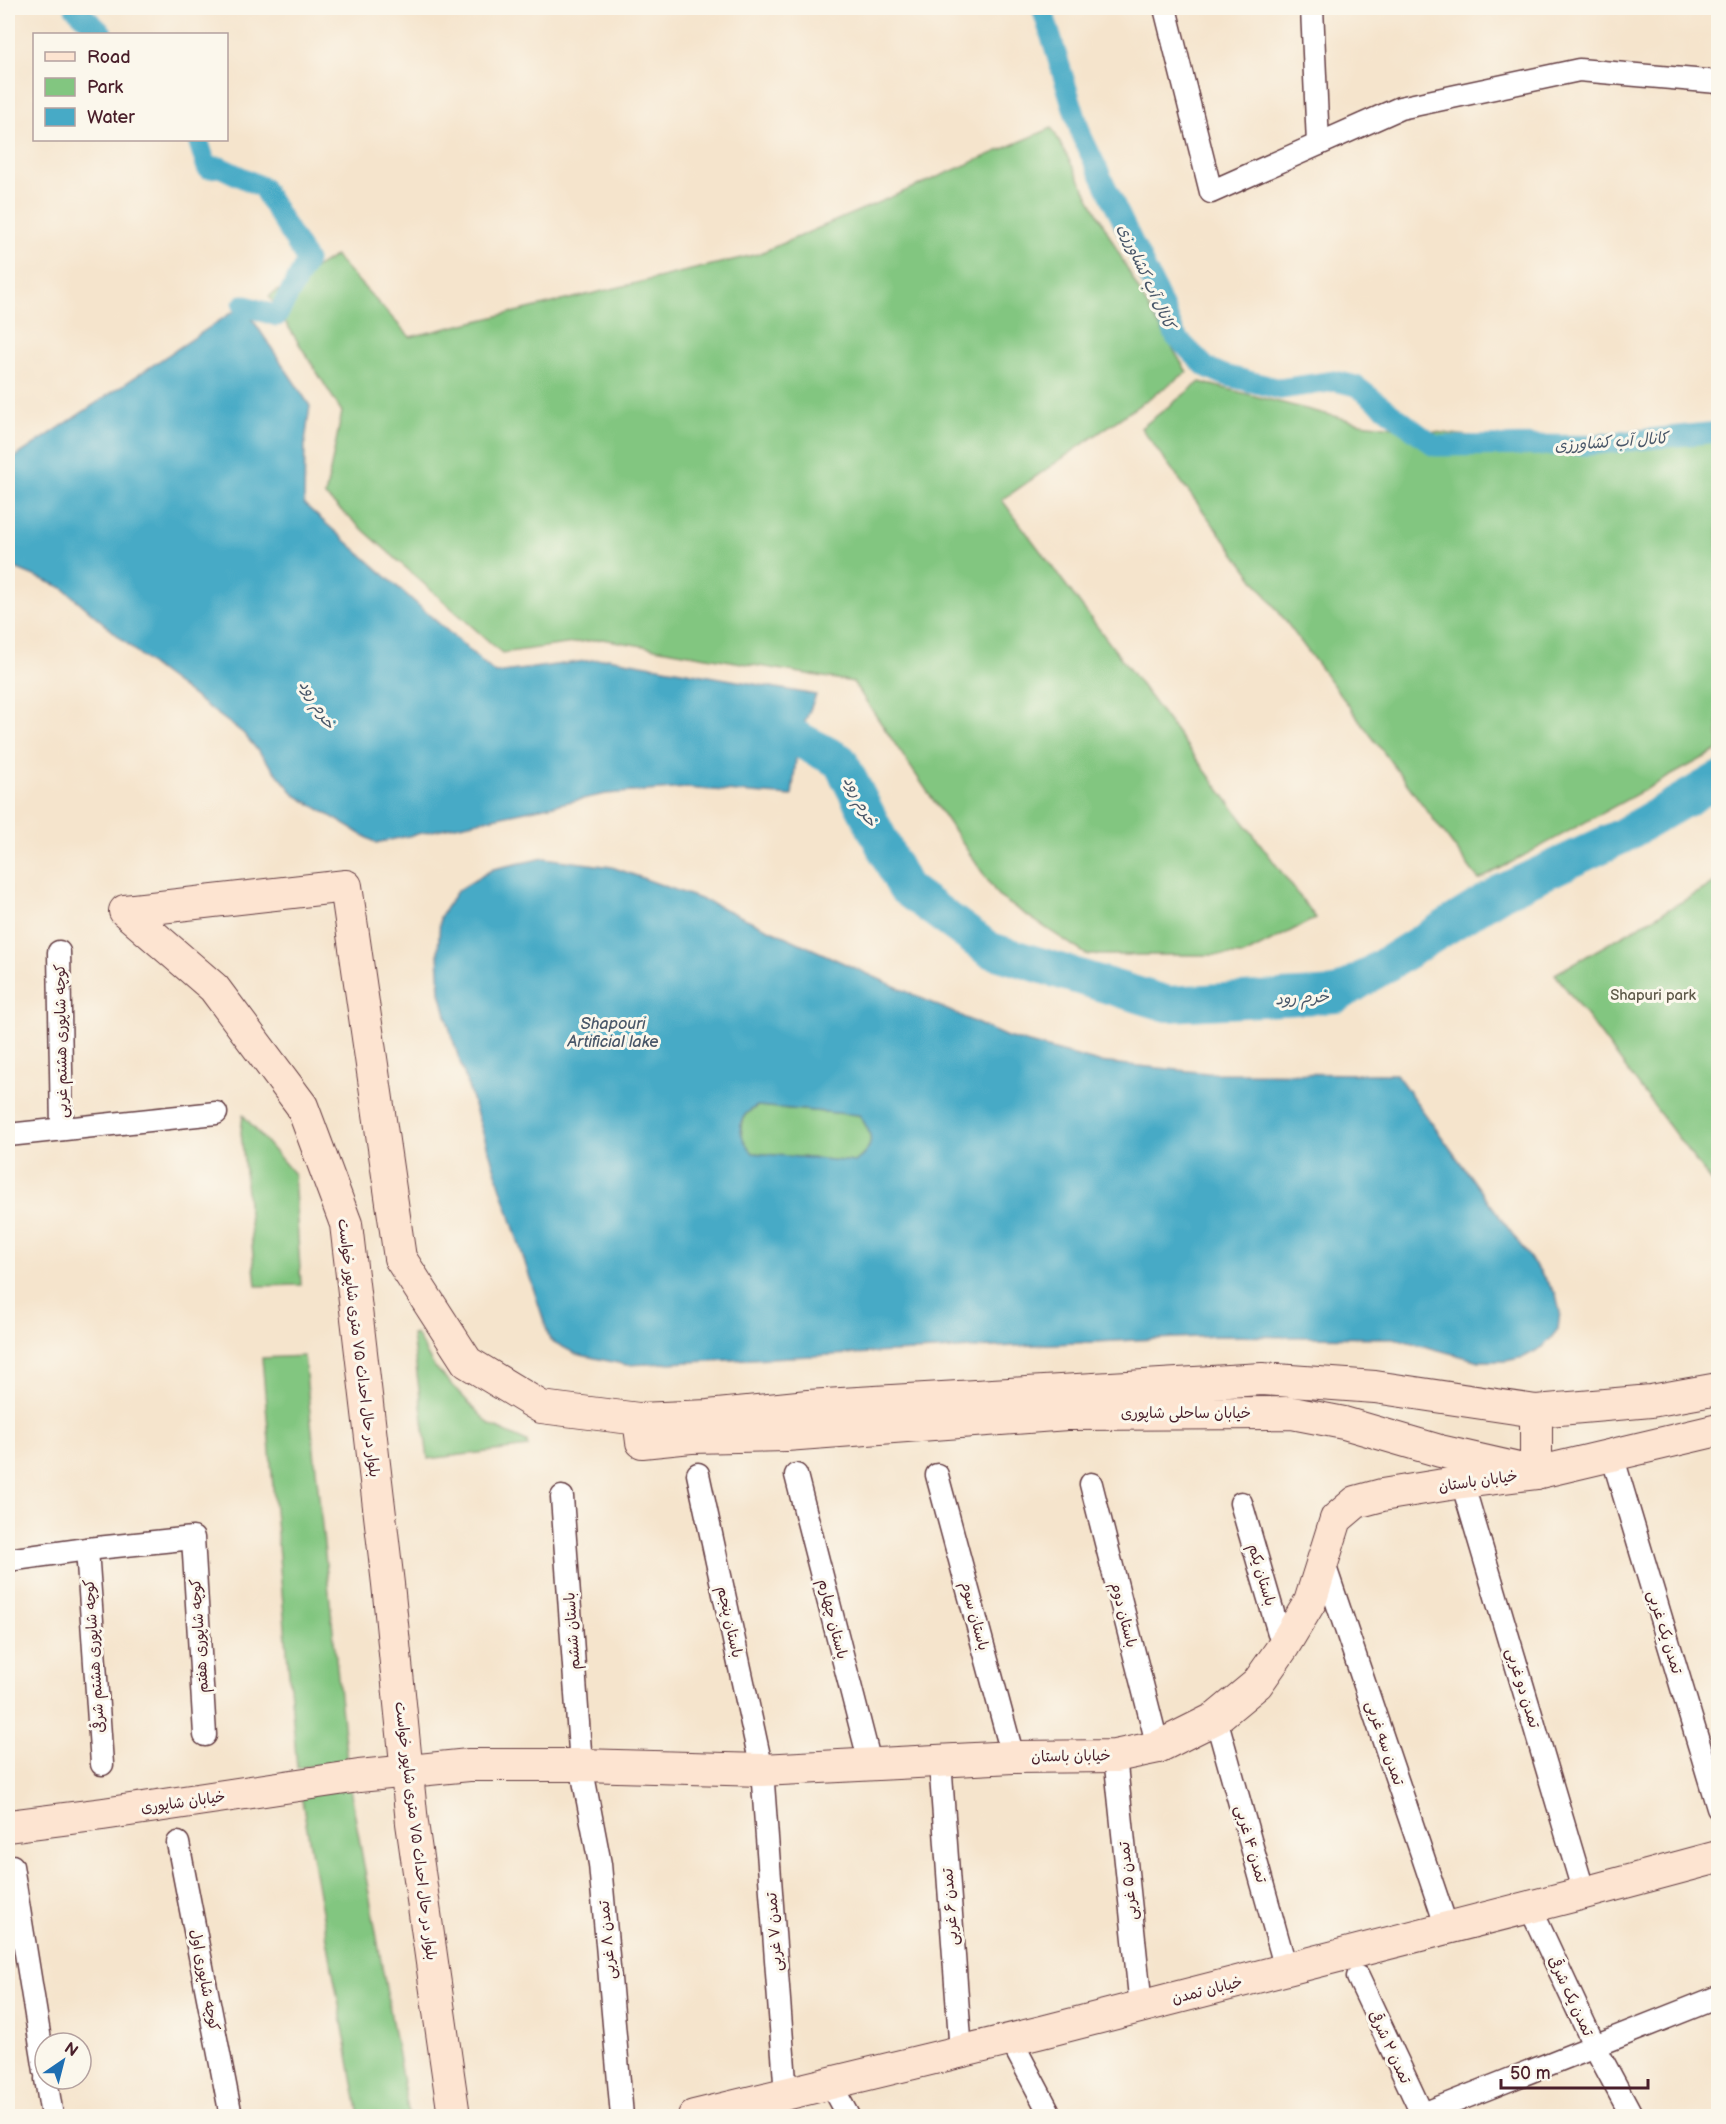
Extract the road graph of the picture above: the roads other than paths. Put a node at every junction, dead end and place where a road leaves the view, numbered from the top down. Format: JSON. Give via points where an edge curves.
{"nodes":[{"id":1,"x":1165,"y":8,"type":"edge"},
{"id":2,"x":1312,"y":8,"type":"edge"},
{"id":3,"x":1719,"y":82,"type":"edge"},
{"id":4,"x":1318,"y":144,"type":"junction"},
{"id":5,"x":59,"y":952,"type":"dead end"},
{"id":6,"x":216,"y":1113,"type":"dead end"},
{"id":7,"x":62,"y":1129,"type":"junction"},
{"id":8,"x":8,"y":1135,"type":"edge"},
{"id":9,"x":1719,"y":1389,"type":"edge"},
{"id":10,"x":1066,"y":1402,"type":"junction"},
{"id":11,"x":1536,"y":1411,"type":"junction"},
{"id":12,"x":640,"y":1430,"type":"joint"},
{"id":13,"x":1719,"y":1430,"type":"edge"},
{"id":14,"x":1612,"y":1455,"type":"junction"},
{"id":15,"x":1536,"y":1473,"type":"junction"},
{"id":16,"x":698,"y":1474,"type":"dead end"},
{"id":17,"x":796,"y":1475,"type":"dead end"},
{"id":18,"x":937,"y":1475,"type":"dead end"},
{"id":19,"x":1462,"y":1482,"type":"junction"},
{"id":20,"x":1091,"y":1484,"type":"dead end"},
{"id":21,"x":562,"y":1497,"type":"dead end"},
{"id":22,"x":1241,"y":1503,"type":"dead end"},
{"id":23,"x":87,"y":1549,"type":"junction"},
{"id":24,"x":1323,"y":1558,"type":"junction"},
{"id":25,"x":8,"y":1560,"type":"edge"},
{"id":26,"x":1283,"y":1647,"type":"junction"},
{"id":27,"x":1216,"y":1718,"type":"junction"},
{"id":28,"x":206,"y":1735,"type":"dead end"},
{"id":29,"x":1158,"y":1747,"type":"junction"},
{"id":30,"x":1115,"y":1756,"type":"junction"},
{"id":31,"x":1013,"y":1757,"type":"junction"},
{"id":32,"x":940,"y":1761,"type":"junction"},
{"id":33,"x":870,"y":1763,"type":"junction"},
{"id":34,"x":102,"y":1764,"type":"dead end"},
{"id":35,"x":581,"y":1765,"type":"junction"},
{"id":36,"x":762,"y":1770,"type":"junction"},
{"id":37,"x":406,"y":1771,"type":"junction"},
{"id":38,"x":1719,"y":1808,"type":"edge"},
{"id":39,"x":8,"y":1826,"type":"edge"},
{"id":40,"x":178,"y":1843,"type":"dead end"},
{"id":41,"x":1719,"y":1857,"type":"edge"},
{"id":42,"x":12,"y":1866,"type":"dead end"},
{"id":43,"x":1584,"y":1893,"type":"junction"},
{"id":44,"x":1530,"y":1907,"type":"junction"},
{"id":45,"x":1448,"y":1928,"type":"junction"},
{"id":46,"x":1286,"y":1969,"type":"junction"},
{"id":47,"x":1358,"y":1977,"type":"dead end"},
{"id":48,"x":1719,"y":1997,"type":"edge"},
{"id":49,"x":1140,"y":2007,"type":"junction"},
{"id":50,"x":39,"y":2031,"type":"edge"},
{"id":51,"x":1011,"y":2040,"type":"junction"},
{"id":52,"x":1595,"y":2047,"type":"junction"},
{"id":53,"x":961,"y":2053,"type":"junction"},
{"id":54,"x":831,"y":2085,"type":"junction"},
{"id":55,"x":48,"y":2091,"type":"edge"},
{"id":56,"x":786,"y":2095,"type":"junction"},
{"id":57,"x":52,"y":2116,"type":"edge"},
{"id":58,"x":231,"y":2116,"type":"edge"},
{"id":59,"x":454,"y":2116,"type":"edge"},
{"id":60,"x":622,"y":2116,"type":"edge"},
{"id":61,"x":694,"y":2116,"type":"edge"},
{"id":62,"x":849,"y":2116,"type":"edge"},
{"id":63,"x":1051,"y":2116,"type":"edge"},
{"id":64,"x":1421,"y":2116,"type":"edge"},
{"id":65,"x":1632,"y":2116,"type":"edge"}],
"edges":[{"from":1,"to":4,"type":"street","via":[[1211,192]]},
{"from":2,"to":4,"type":"street"},
{"from":3,"to":4,"type":"street","via":[[1580,70],[1400,108]]},
{"from":5,"to":7,"type":"street","name":"کوچه شاپوری هشتم غربی"},
{"from":6,"to":7,"type":"street"},
{"from":7,"to":8,"type":"street"},
{"from":9,"to":11,"type":"street","name":"خیابان ساحلی شاپوری","via":[[1651,1401]]},
{"from":10,"to":11,"type":"street","name":"خیابان ساحلی شاپوری","via":[[1262,1380],[1375,1387]]},
{"from":10,"to":12,"type":"street","name":"خیابان ساحلی شاپوری","via":[[937,1400],[808,1406],[708,1416]]},
{"from":10,"to":15,"type":"street","name":"خیابان ساحلی شاپوری","via":[[1292,1413]]},
{"from":11,"to":15,"type":"street"},
{"from":12,"to":37,"type":"street","name":"بلوار در حال احداث ۷۵ متری شاپور خواست","via":[[541,1407],[467,1362],[400,1258],[346,886],[125,911],[214,988],[302,1106],[346,1224]]},
{"from":13,"to":14,"type":"street","name":"خیابان ساحلی شاپوری"},
{"from":14,"to":15,"type":"street","name":"خیابان ساحلی شاپوری"},
{"from":14,"to":38,"type":"street","name":"تمدن یک غربی"},
{"from":15,"to":19,"type":"street","name":"خیابان باستان"},
{"from":16,"to":36,"type":"street","name":"باستان پنجم"},
{"from":17,"to":33,"type":"street","name":"باستان چهارم"},
{"from":18,"to":31,"type":"street","name":"باستان سوم"},
{"from":19,"to":24,"type":"street","name":"خیابان باستان","via":[[1356,1502],[1336,1519]]},
{"from":19,"to":43,"type":"street","name":"تمدن دو غربی"},
{"from":20,"to":29,"type":"street","name":"باستان دوم"},
{"from":21,"to":35,"type":"street","name":"باستان ششم"},
{"from":22,"to":26,"type":"street","name":"باستان یکم"},
{"from":23,"to":25,"type":"street"},
{"from":23,"to":28,"type":"street","name":"کوچه شاپوری هفتم","via":[[193,1538]]},
{"from":23,"to":34,"type":"street","name":"کوچه شاپوری هشتم شرقی"},
{"from":24,"to":26,"type":"street","name":"خیابان باستان","via":[[1310,1602]]},
{"from":24,"to":45,"type":"street","name":"تمدن سه غربی"},
{"from":26,"to":27,"type":"street","name":"خیابان باستان","via":[[1257,1684]]},
{"from":27,"to":29,"type":"street","name":"خیابان باستان"},
{"from":27,"to":46,"type":"street","name":"تمدن ۴ غربی"},
{"from":29,"to":30,"type":"street","name":"خیابان باستان"},
{"from":30,"to":31,"type":"street","name":"خیابان باستان"},
{"from":30,"to":49,"type":"street","name":"تمدن ۵ غربی"},
{"from":31,"to":32,"type":"street","name":"خیابان باستان"},
{"from":32,"to":33,"type":"street","name":"خیابان باستان"},
{"from":32,"to":53,"type":"street","name":"تمدن ۶ غربی"},
{"from":33,"to":36,"type":"street","name":"خیابان باستان"},
{"from":35,"to":36,"type":"street","name":"خیابان باستان"},
{"from":35,"to":37,"type":"street","name":"خیابان باستان","via":[[469,1765]]},
{"from":35,"to":60,"type":"street","name":"تمدن ۸ غربی","via":[[600,1864]]},
{"from":36,"to":56,"type":"street","name":"تمدن ۷ غربی"},
{"from":37,"to":39,"type":"street","name":"خیابان شاپوری"},
{"from":37,"to":59,"type":"street","name":"بلوار در حال احداث ۷۵ متری شاپور خواست"},
{"from":40,"to":58,"type":"street","name":"کوچه شاپوری اول"},
{"from":41,"to":43,"type":"street","name":"خیابان تمدن"},
{"from":42,"to":50,"type":"street"},
{"from":43,"to":44,"type":"street","name":"خیابان تمدن"},
{"from":44,"to":45,"type":"street","name":"خیابان تمدن"},
{"from":44,"to":52,"type":"street","name":"تمدن یک شرقی"},
{"from":45,"to":46,"type":"street","name":"خیابان تمدن"},
{"from":46,"to":49,"type":"street","name":"خیابان تمدن"},
{"from":47,"to":64,"type":"street","name":"تمدن ۲ شرقی"},
{"from":48,"to":52,"type":"street"},
{"from":49,"to":51,"type":"street","name":"خیابان تمدن"},
{"from":51,"to":53,"type":"street","name":"خیابان تمدن"},
{"from":51,"to":63,"type":"street"},
{"from":52,"to":64,"type":"street"},
{"from":52,"to":65,"type":"street","name":"تمدن یک شرقی"},
{"from":53,"to":54,"type":"street","name":"خیابان تمدن"},
{"from":54,"to":56,"type":"street","name":"خیابان تمدن"},
{"from":54,"to":62,"type":"street"},
{"from":55,"to":57,"type":"street"},
{"from":56,"to":61,"type":"street","name":"خیابان تمدن"}]}
